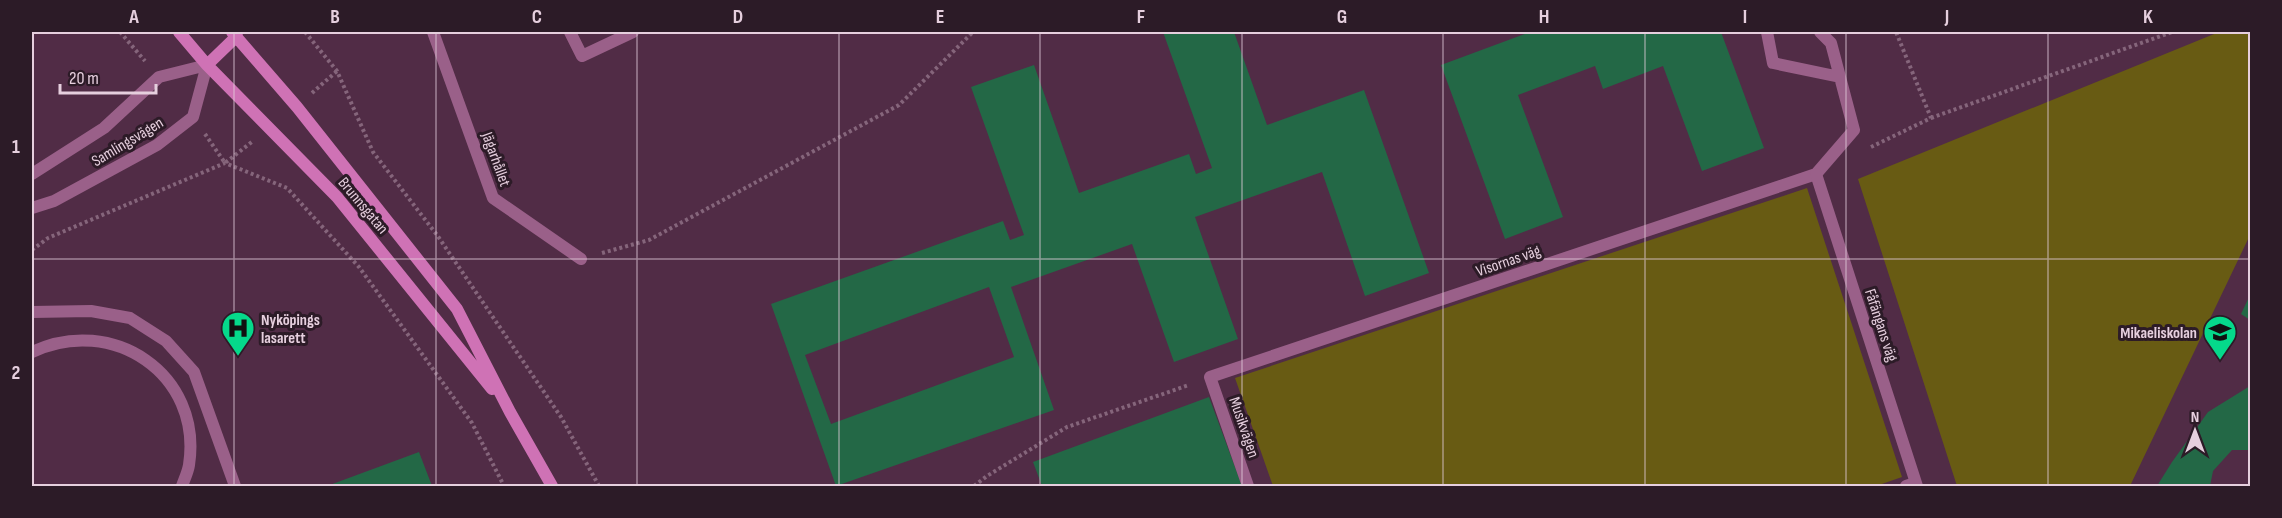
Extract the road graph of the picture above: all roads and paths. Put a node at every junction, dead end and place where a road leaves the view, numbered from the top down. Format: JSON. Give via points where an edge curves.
{"nodes":[{"id":1,"x":179,"y":32,"type":"edge"},
{"id":2,"x":305,"y":32,"type":"edge"},
{"id":3,"x":433,"y":32,"type":"edge"},
{"id":4,"x":570,"y":32,"type":"edge"},
{"id":5,"x":633,"y":32,"type":"edge"},
{"id":6,"x":973,"y":32,"type":"edge"},
{"id":7,"x":1767,"y":32,"type":"edge"},
{"id":8,"x":1820,"y":32,"type":"edge"},
{"id":9,"x":1896,"y":32,"type":"edge"},
{"id":10,"x":2172,"y":32,"type":"edge"},
{"id":11,"x":238,"y":33,"type":"edge"},
{"id":12,"x":207,"y":65,"type":"junction"},
{"id":13,"x":1840,"y":77,"type":"junction"},
{"id":14,"x":1931,"y":118,"type":"junction"},
{"id":15,"x":1869,"y":148,"type":"dead end"},
{"id":16,"x":32,"y":174,"type":"edge"},
{"id":17,"x":1816,"y":174,"type":"junction"},
{"id":18,"x":32,"y":208,"type":"edge"},
{"id":19,"x":32,"y":250,"type":"edge"},
{"id":20,"x":580,"y":259,"type":"joint"},
{"id":21,"x":32,"y":312,"type":"edge"},
{"id":22,"x":32,"y":351,"type":"edge"},
{"id":23,"x":1210,"y":378,"type":"junction"},
{"id":24,"x":510,"y":412,"type":"junction"},
{"id":25,"x":1913,"y":485,"type":"edge"},
{"id":26,"x":182,"y":486,"type":"edge"},
{"id":27,"x":235,"y":486,"type":"edge"},
{"id":28,"x":504,"y":486,"type":"edge"},
{"id":29,"x":552,"y":486,"type":"edge"},
{"id":30,"x":599,"y":486,"type":"edge"},
{"id":31,"x":974,"y":486,"type":"edge"},
{"id":32,"x":1248,"y":486,"type":"edge"}],
"edges":[{"from":1,"to":12,"type":"main road","name":"Brunnsgatan"},
{"from":2,"to":30,"type":"path","via":[[337,70],[373,152],[436,235],[561,417]]},
{"from":3,"to":20,"type":"street","name":"Jägarhållet","via":[[493,198]]},
{"from":4,"to":5,"type":"street","via":[[582,56]]},
{"from":6,"to":20,"type":"path","via":[[899,105],[649,240]]},
{"from":7,"to":13,"type":"street","via":[[1773,63]]},
{"from":8,"to":13,"type":"street","via":[[1831,43]]},
{"from":9,"to":14,"type":"path"},
{"from":10,"to":14,"type":"path"},
{"from":11,"to":12,"type":"main road"},
{"from":11,"to":24,"type":"main road","name":"Brunnsgatan","via":[[457,309]]},
{"from":12,"to":16,"type":"street","name":"Samlingsvägen","via":[[159,77],[104,128]]},
{"from":12,"to":18,"type":"street","name":"Samlingsvägen","via":[[193,117],[158,145],[54,201]]},
{"from":12,"to":24,"type":"main road","name":"Brunnsgatan","via":[[337,197]]},
{"from":13,"to":17,"type":"street","via":[[1854,130]]},
{"from":14,"to":15,"type":"path"},
{"from":17,"to":23,"type":"street","name":"Visornas väg"},
{"from":17,"to":25,"type":"street","name":"Fåfängans väg"},
{"from":19,"to":28,"type":"path","via":[[48,238],[225,163],[287,188],[359,267],[466,414]]},
{"from":21,"to":27,"type":"street","via":[[91,311],[130,318],[166,341],[194,372]]},
{"from":22,"to":26,"type":"street","via":[[65,340],[99,340],[132,350],[160,370],[180,398],[190,431],[189,465]]},
{"from":23,"to":31,"type":"path","via":[[1067,427]]},
{"from":23,"to":32,"type":"street","name":"Musikvägen"},
{"from":24,"to":29,"type":"main road","name":"Brunnsgatan"}]}
